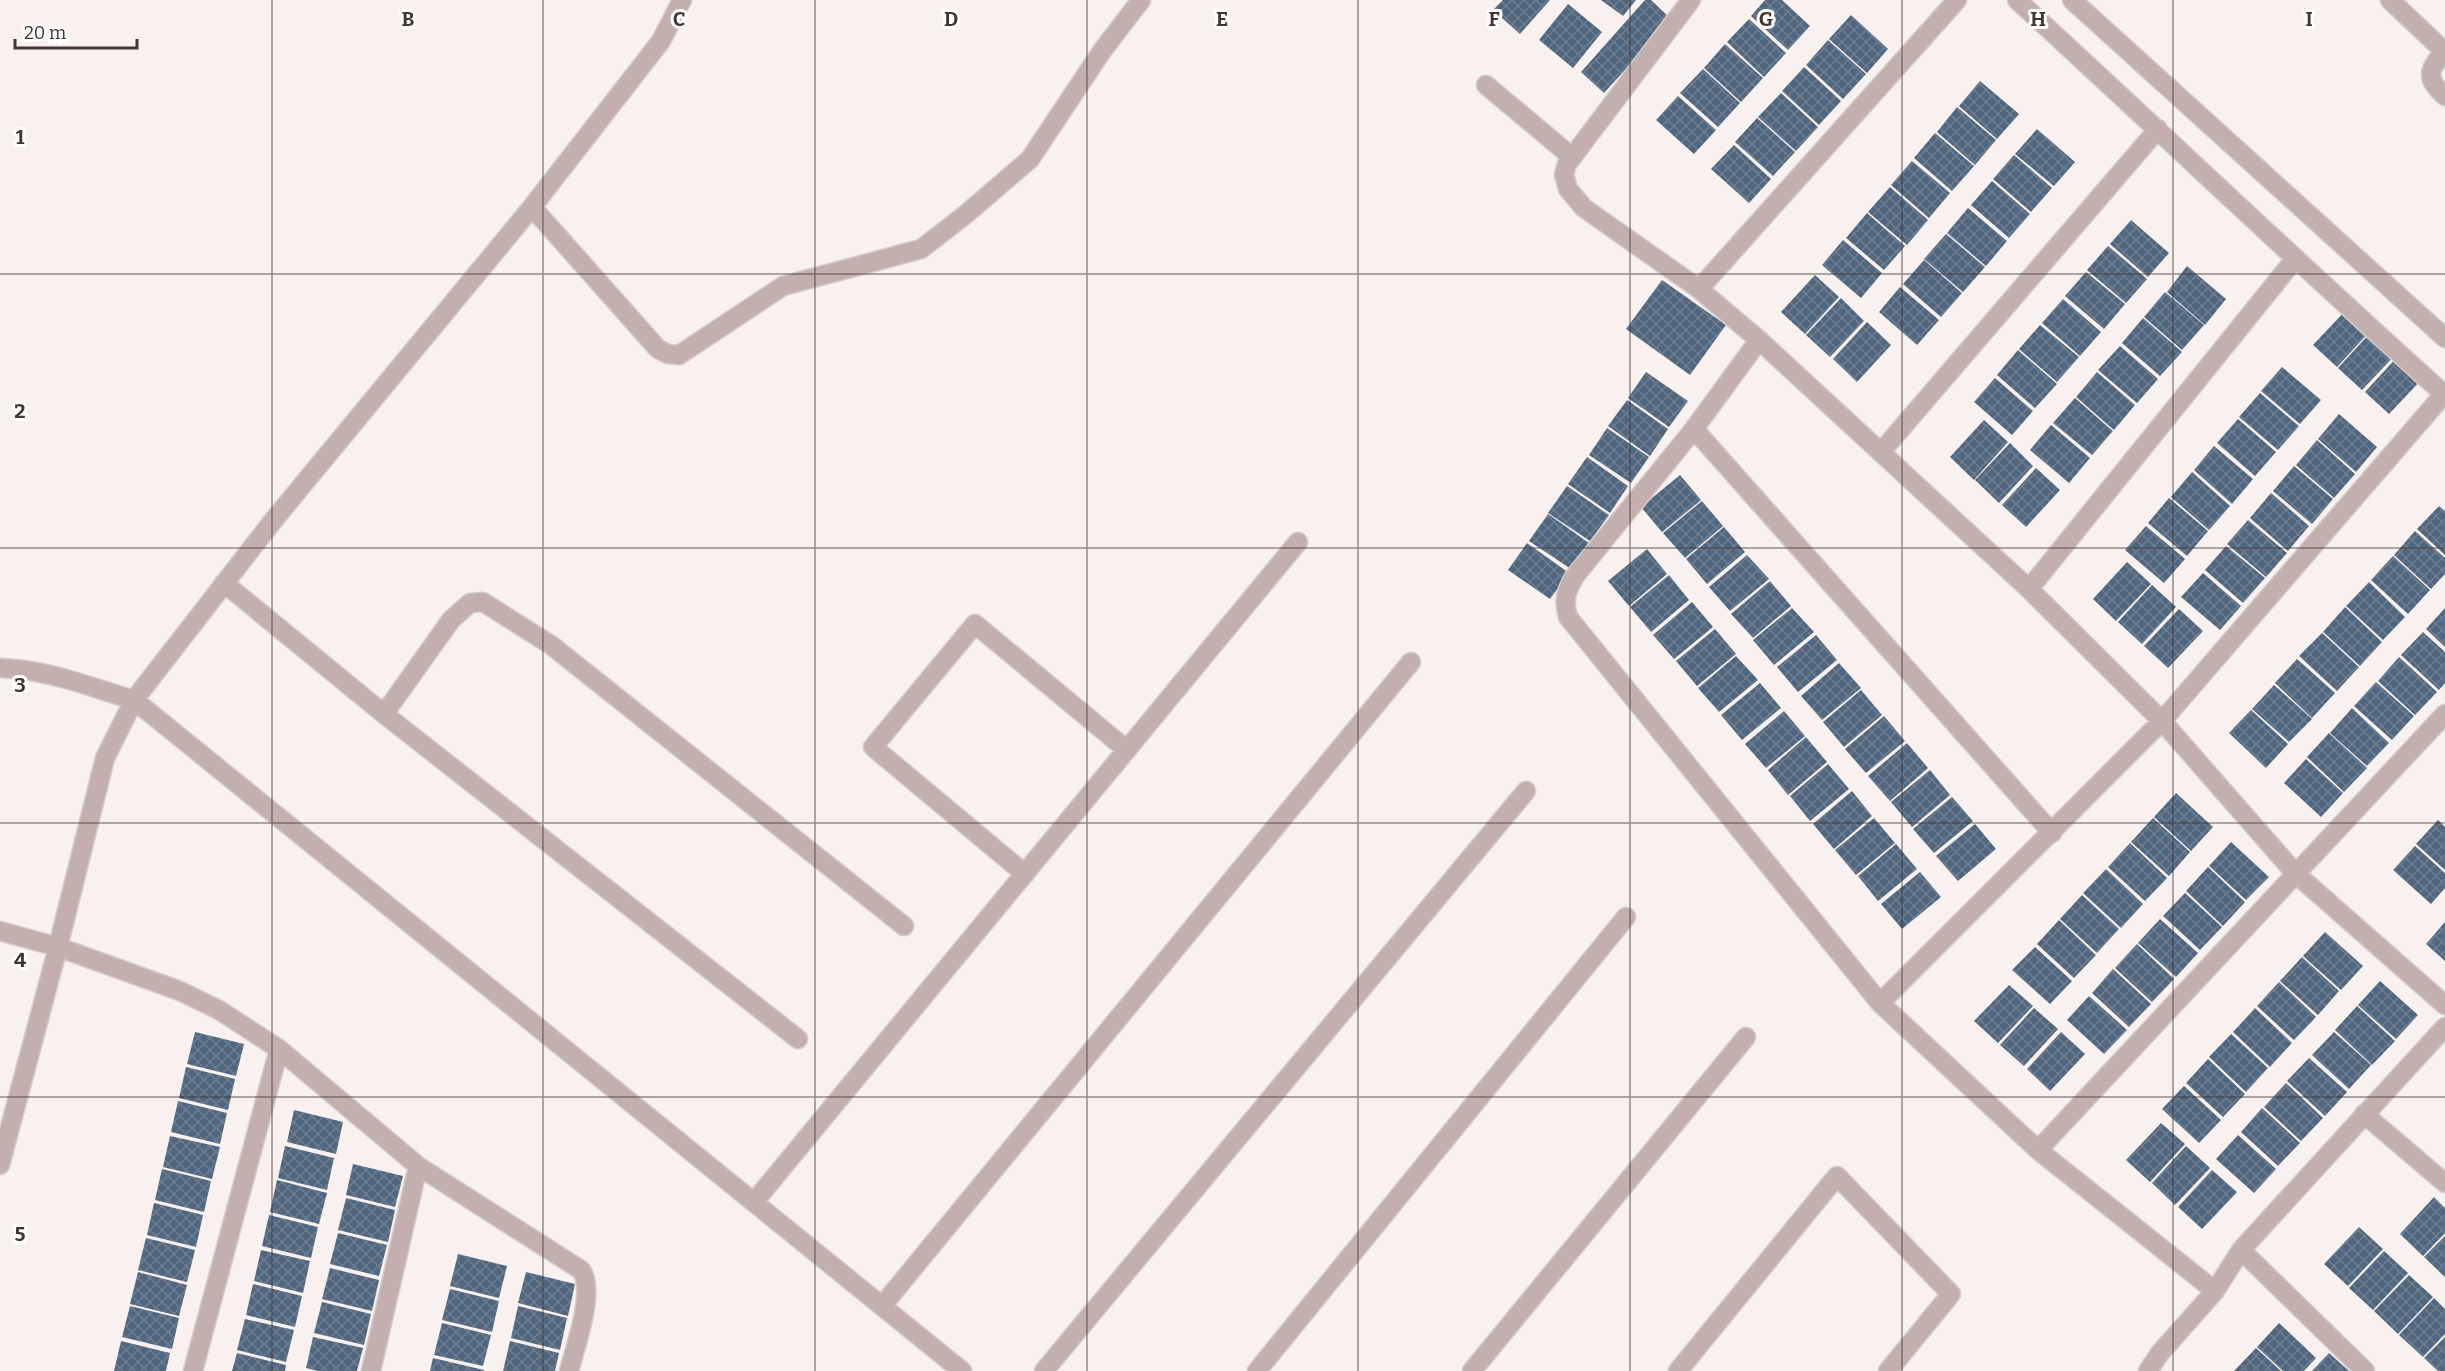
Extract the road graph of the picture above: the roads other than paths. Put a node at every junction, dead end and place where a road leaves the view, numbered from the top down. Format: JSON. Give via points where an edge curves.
{"nodes":[{"id":1,"x":682,"y":0,"type":"edge"},
{"id":2,"x":1141,"y":0,"type":"edge"},
{"id":3,"x":1691,"y":0,"type":"edge"},
{"id":4,"x":1957,"y":0,"type":"edge"},
{"id":5,"x":2017,"y":0,"type":"edge"},
{"id":6,"x":2072,"y":0,"type":"edge"},
{"id":7,"x":2390,"y":0,"type":"edge"},
{"id":8,"x":2444,"y":51,"type":"edge"},
{"id":9,"x":1486,"y":85,"type":"dead end"},
{"id":10,"x":2445,"y":96,"type":"edge"},
{"id":11,"x":2158,"y":129,"type":"junction"},
{"id":12,"x":1572,"y":157,"type":"junction"},
{"id":13,"x":532,"y":207,"type":"junction"},
{"id":14,"x":2295,"y":260,"type":"junction"},
{"id":15,"x":1699,"y":289,"type":"junction"},
{"id":16,"x":2445,"y":338,"type":"edge"},
{"id":17,"x":1759,"y":340,"type":"junction"},
{"id":18,"x":2445,"y":395,"type":"edge"},
{"id":19,"x":1694,"y":429,"type":"junction"},
{"id":20,"x":1881,"y":452,"type":"junction"},
{"id":21,"x":1298,"y":542,"type":"dead end"},
{"id":22,"x":224,"y":583,"type":"junction"},
{"id":23,"x":2029,"y":589,"type":"junction"},
{"id":24,"x":1411,"y":662,"type":"dead end"},
{"id":25,"x":0,"y":668,"type":"edge"},
{"id":26,"x":134,"y":700,"type":"junction"},
{"id":27,"x":384,"y":714,"type":"junction"},
{"id":28,"x":2445,"y":714,"type":"edge"},
{"id":29,"x":2162,"y":721,"type":"junction"},
{"id":30,"x":1127,"y":750,"type":"junction"},
{"id":31,"x":1526,"y":791,"type":"dead end"},
{"id":32,"x":2052,"y":833,"type":"junction"},
{"id":33,"x":2295,"y":873,"type":"junction"},
{"id":34,"x":1025,"y":874,"type":"junction"},
{"id":35,"x":1626,"y":917,"type":"dead end"},
{"id":36,"x":904,"y":926,"type":"dead end"},
{"id":37,"x":0,"y":931,"type":"edge"},
{"id":38,"x":58,"y":947,"type":"junction"},
{"id":39,"x":1880,"y":1003,"type":"junction"},
{"id":40,"x":2445,"y":1005,"type":"edge"},
{"id":41,"x":2445,"y":1027,"type":"edge"},
{"id":42,"x":1746,"y":1037,"type":"dead end"},
{"id":43,"x":798,"y":1039,"type":"dead end"},
{"id":44,"x":279,"y":1049,"type":"junction"},
{"id":45,"x":2364,"y":1114,"type":"junction"},
{"id":46,"x":2038,"y":1150,"type":"junction"},
{"id":47,"x":0,"y":1166,"type":"edge"},
{"id":48,"x":418,"y":1166,"type":"junction"},
{"id":49,"x":2445,"y":1183,"type":"edge"},
{"id":50,"x":754,"y":1202,"type":"junction"},
{"id":51,"x":2241,"y":1250,"type":"junction"},
{"id":52,"x":2215,"y":1291,"type":"junction"},
{"id":53,"x":882,"y":1306,"type":"junction"},
{"id":54,"x":193,"y":1371,"type":"edge"},
{"id":55,"x":371,"y":1371,"type":"edge"},
{"id":56,"x":569,"y":1371,"type":"edge"},
{"id":57,"x":962,"y":1371,"type":"edge"},
{"id":58,"x":1044,"y":1371,"type":"edge"},
{"id":59,"x":1257,"y":1371,"type":"edge"},
{"id":60,"x":1472,"y":1371,"type":"edge"},
{"id":61,"x":1678,"y":1371,"type":"edge"},
{"id":62,"x":1888,"y":1371,"type":"edge"},
{"id":63,"x":2148,"y":1371,"type":"edge"},
{"id":64,"x":2365,"y":1371,"type":"edge"}],
"edges":[{"from":1,"to":13,"type":"street","via":[[661,41]]},
{"from":2,"to":13,"type":"street","via":[[1030,159],[921,249],[783,286],[679,355],[658,349]]},
{"from":3,"to":12,"type":"street"},
{"from":4,"to":15,"type":"street"},
{"from":5,"to":11,"type":"street"},
{"from":6,"to":16,"type":"street"},
{"from":7,"to":8,"type":"street"},
{"from":8,"to":10,"type":"street","via":[[2430,74],[2434,86]]},
{"from":9,"to":12,"type":"street"},
{"from":11,"to":14,"type":"street"},
{"from":11,"to":20,"type":"street"},
{"from":12,"to":15,"type":"street","via":[[1565,181],[1584,208]]},
{"from":13,"to":22,"type":"street"},
{"from":14,"to":18,"type":"street"},
{"from":14,"to":23,"type":"street"},
{"from":15,"to":17,"type":"street"},
{"from":17,"to":19,"type":"street"},
{"from":17,"to":20,"type":"street"},
{"from":18,"to":29,"type":"street"},
{"from":19,"to":32,"type":"street"},
{"from":19,"to":39,"type":"street","via":[[1575,576],[1564,604],[1568,617]]},
{"from":20,"to":23,"type":"street"},
{"from":21,"to":30,"type":"street"},
{"from":22,"to":26,"type":"street"},
{"from":22,"to":27,"type":"street"},
{"from":23,"to":29,"type":"street"},
{"from":24,"to":53,"type":"street"},
{"from":25,"to":26,"type":"street","via":[[44,673]]},
{"from":26,"to":38,"type":"street","via":[[105,758]]},
{"from":26,"to":50,"type":"street"},
{"from":27,"to":36,"type":"street","via":[[451,620],[470,603],[483,602],[551,645]]},
{"from":27,"to":43,"type":"street"},
{"from":28,"to":33,"type":"street"},
{"from":29,"to":32,"type":"street"},
{"from":29,"to":33,"type":"street"},
{"from":30,"to":34,"type":"street"},
{"from":30,"to":34,"type":"street","via":[[975,624],[873,747]]},
{"from":31,"to":58,"type":"street"},
{"from":32,"to":39,"type":"street"},
{"from":33,"to":40,"type":"street"},
{"from":33,"to":46,"type":"street"},
{"from":34,"to":50,"type":"street"},
{"from":35,"to":59,"type":"street"},
{"from":37,"to":38,"type":"street"},
{"from":38,"to":44,"type":"street","via":[[180,991],[219,1010]]},
{"from":38,"to":47,"type":"street"},
{"from":39,"to":46,"type":"street"},
{"from":41,"to":45,"type":"street"},
{"from":42,"to":60,"type":"street"},
{"from":44,"to":48,"type":"street"},
{"from":44,"to":54,"type":"street"},
{"from":45,"to":49,"type":"street"},
{"from":45,"to":51,"type":"street"},
{"from":46,"to":52,"type":"street"},
{"from":48,"to":55,"type":"street"},
{"from":48,"to":56,"type":"street","via":[[581,1270],[586,1279],[584,1310]]},
{"from":50,"to":53,"type":"street"},
{"from":51,"to":52,"type":"street"},
{"from":51,"to":64,"type":"street"},
{"from":52,"to":63,"type":"street"},
{"from":53,"to":57,"type":"street"},
{"from":61,"to":62,"type":"street","via":[[1837,1176],[1951,1294]]}]}
